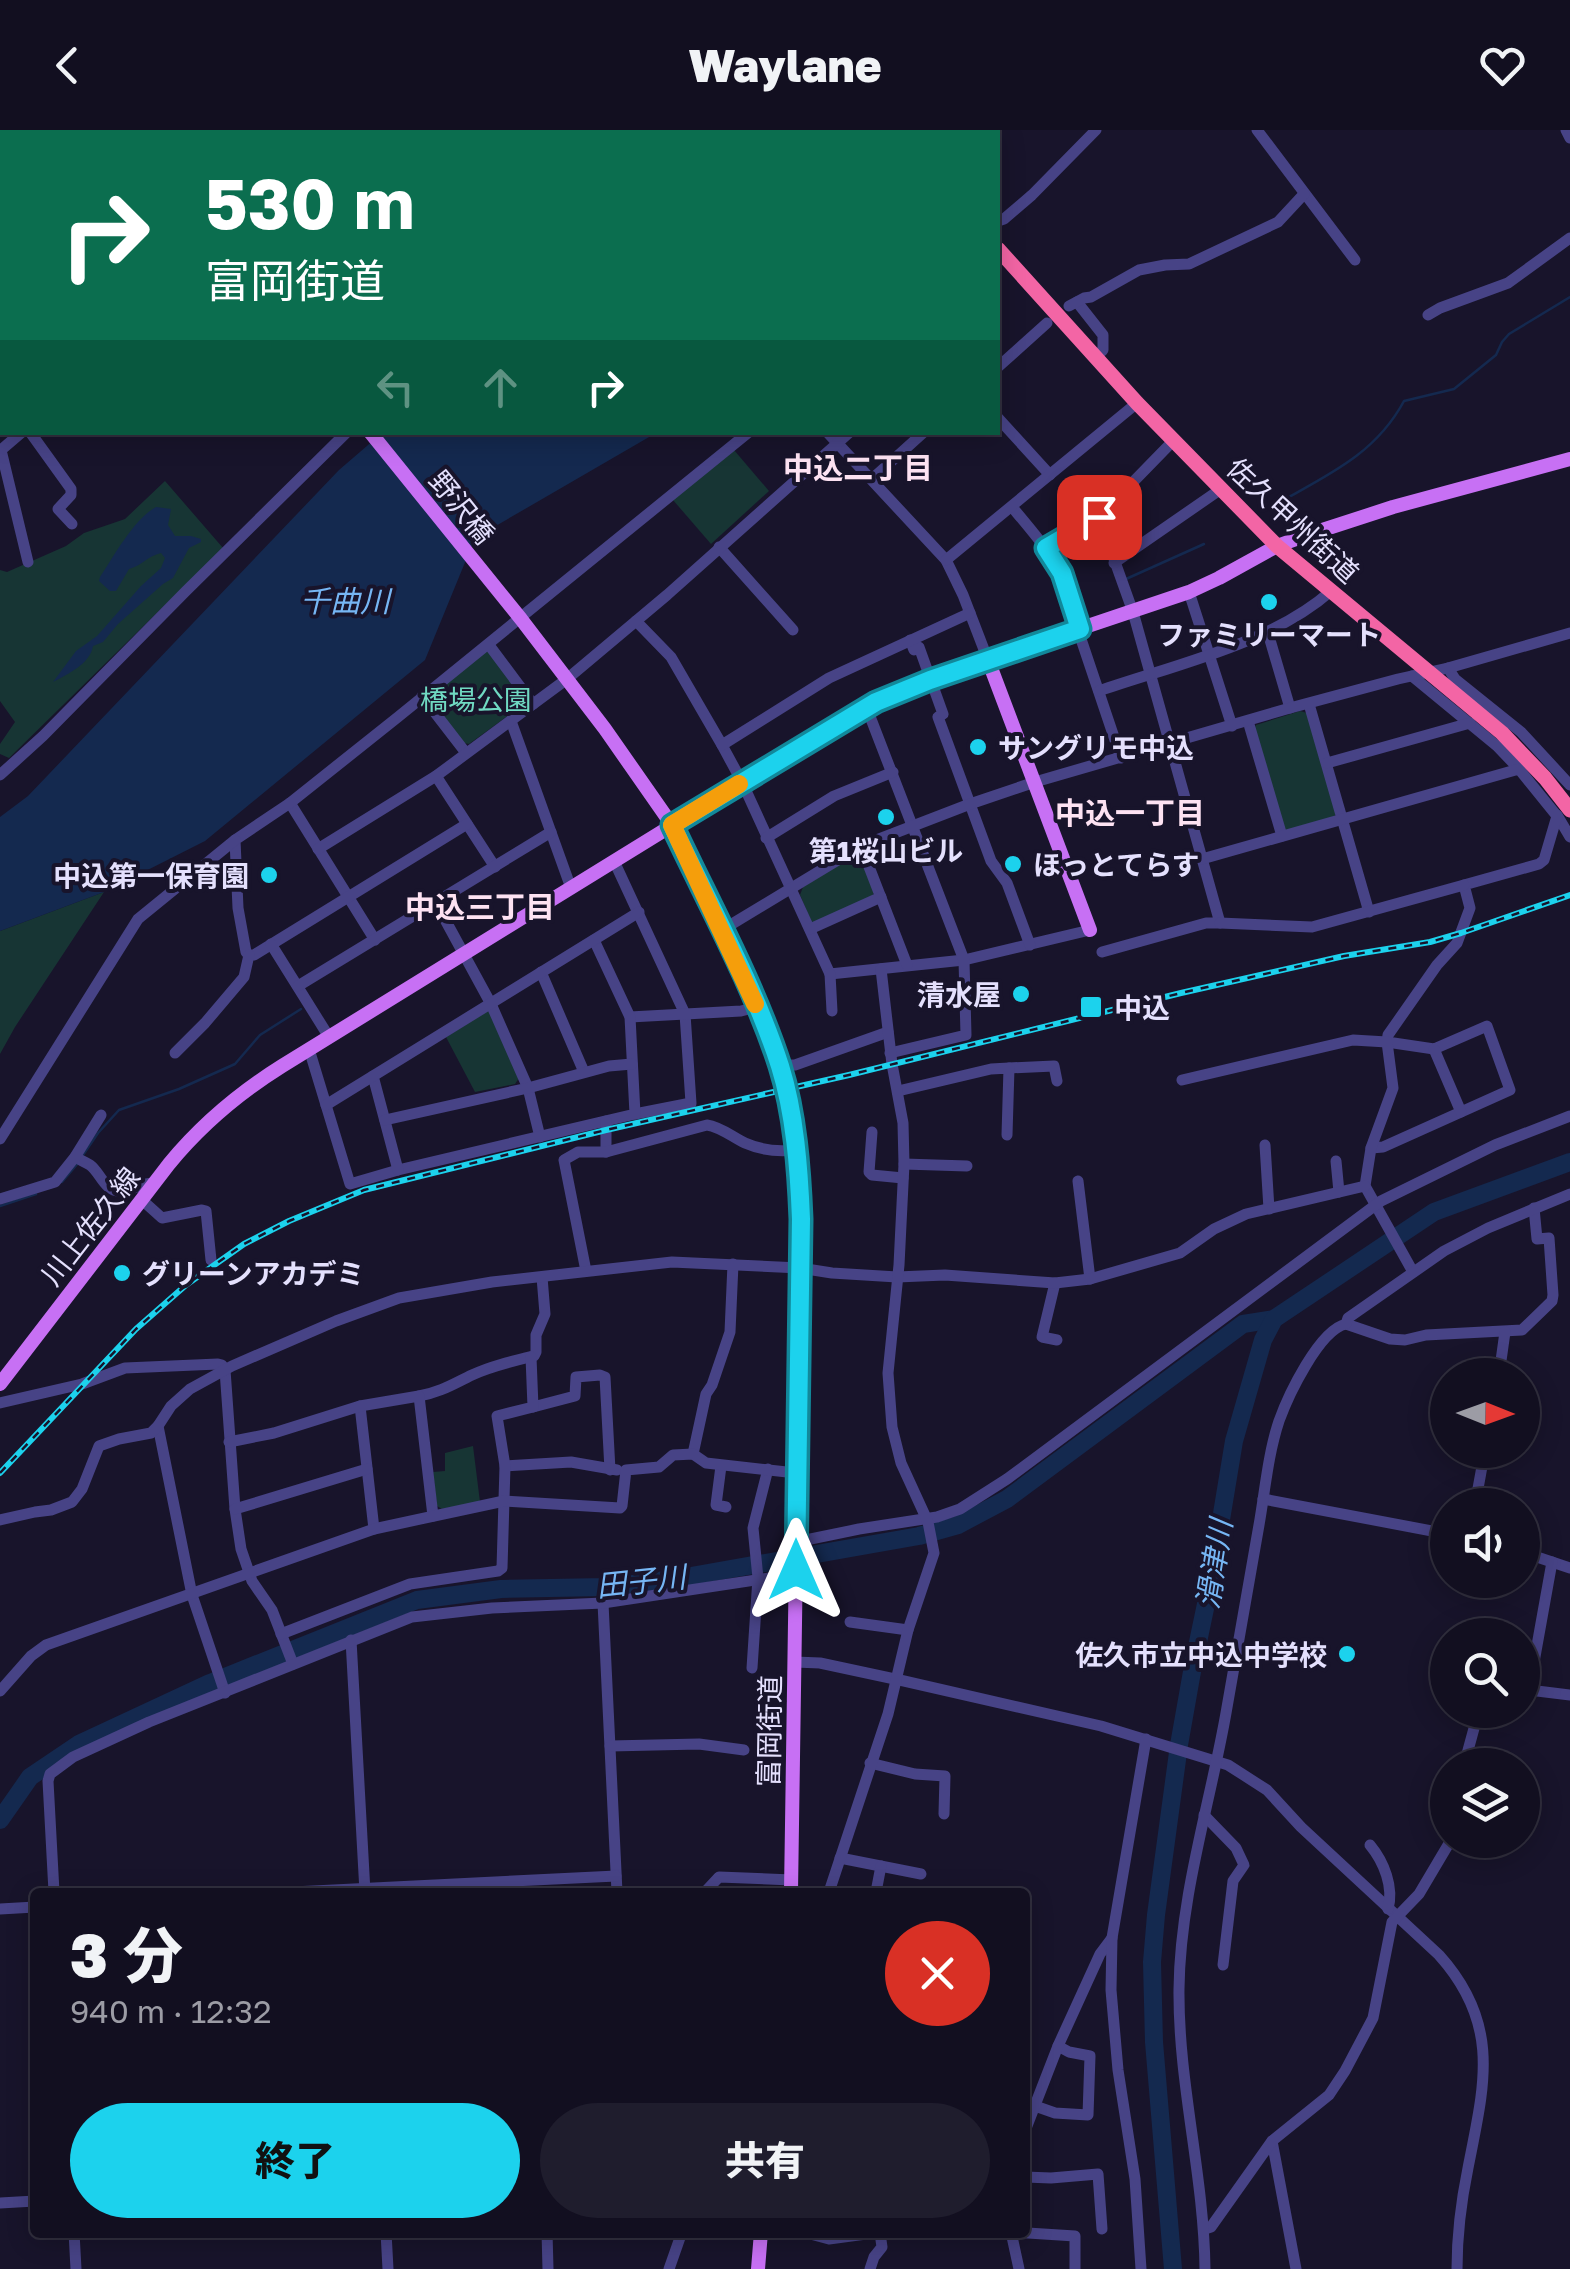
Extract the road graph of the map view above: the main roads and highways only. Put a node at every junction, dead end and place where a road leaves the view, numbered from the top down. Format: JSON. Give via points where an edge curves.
{"nodes":[{"id":1,"x":1000,"y":251,"type":"edge"},
{"id":2,"x":372,"y":435,"type":"edge"},
{"id":3,"x":1570,"y":459,"type":"edge"},
{"id":4,"x":1276,"y":546,"type":"junction"},
{"id":5,"x":988,"y":660,"type":"junction"},
{"id":6,"x":1562,"y":812,"type":"edge"},
{"id":7,"x":672,"y":825,"type":"junction"},
{"id":8,"x":1090,"y":930,"type":"road end"},
{"id":9,"x":0,"y":1384,"type":"edge"},
{"id":10,"x":792,"y":1886,"type":"edge"},
{"id":11,"x":761,"y":2238,"type":"edge"},
{"id":12,"x":758,"y":2269,"type":"edge"}],
"edges":[{"from":1,"to":4,"type":"highway","name":"佐久甲州街道"},
{"from":2,"to":7,"type":"main road","name":"野沢橋","via":[[519,616]]},
{"from":3,"to":4,"type":"main road"},
{"from":4,"to":5,"type":"main road","via":[[1189,592]]},
{"from":4,"to":6,"type":"highway","name":"佐久甲州街道","via":[[1523,753]]},
{"from":5,"to":7,"type":"main road","via":[[866,706]]},
{"from":5,"to":8,"type":"main road"},
{"from":7,"to":9,"type":"main road","name":"川上佐久線","via":[[230,1103],[184,1146]]},
{"from":7,"to":10,"type":"main road","name":"富岡街道","via":[[780,1066],[795,1150],[801,1219]]},
{"from":11,"to":12,"type":"main road"}]}
